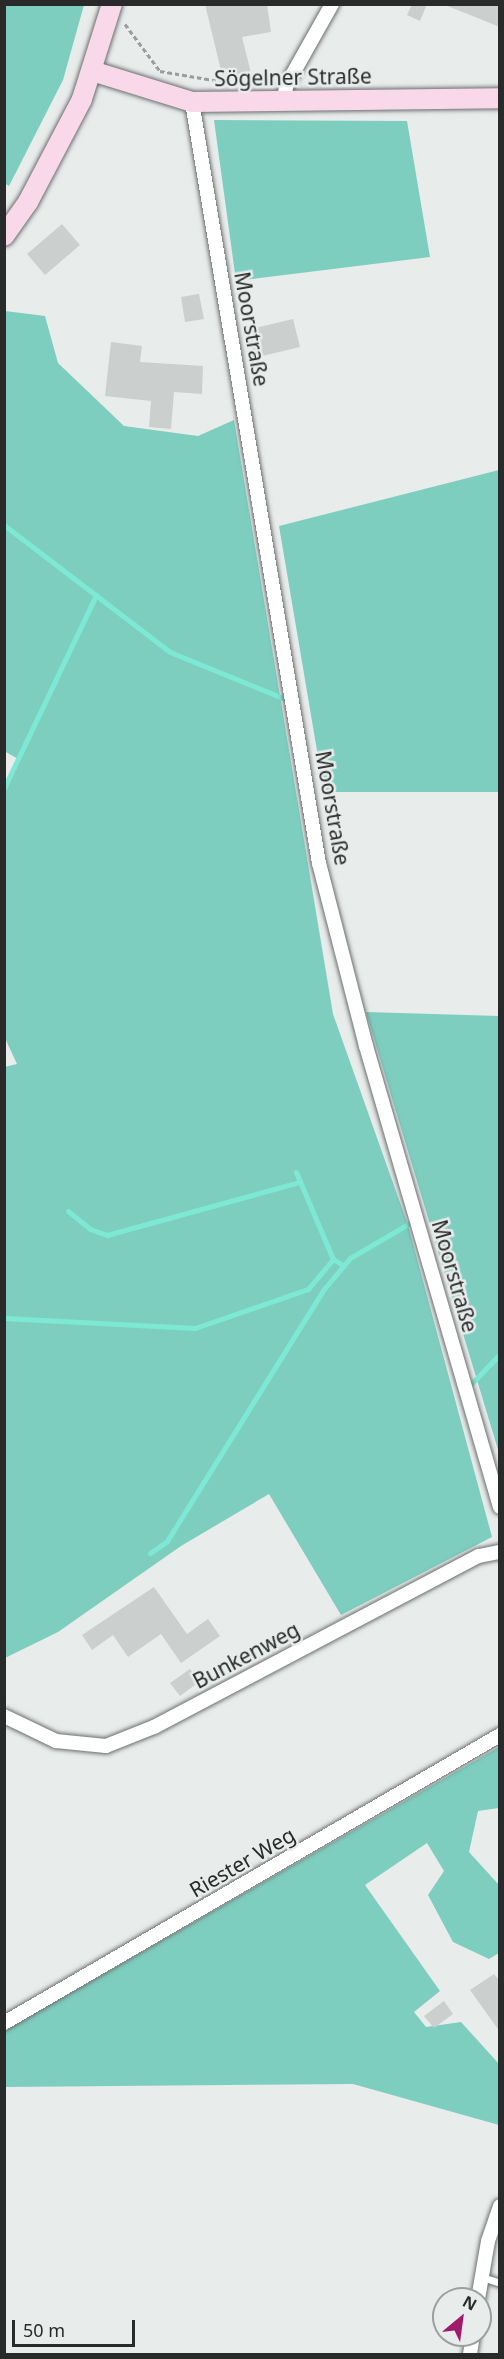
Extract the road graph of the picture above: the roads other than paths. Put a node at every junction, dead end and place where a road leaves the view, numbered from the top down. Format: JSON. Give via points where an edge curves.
{"nodes":[{"id":1,"x":332,"y":4,"type":"edge"},
{"id":2,"x":111,"y":12,"type":"edge"},
{"id":3,"x":92,"y":71,"type":"junction"},
{"id":4,"x":500,"y":98,"type":"edge"},
{"id":5,"x":284,"y":101,"type":"junction"},
{"id":6,"x":192,"y":102,"type":"junction"},
{"id":7,"x":4,"y":236,"type":"edge"},
{"id":8,"x":500,"y":1507,"type":"edge"},
{"id":9,"x":500,"y":1552,"type":"edge"},
{"id":10,"x":4,"y":1716,"type":"edge"},
{"id":11,"x":500,"y":1735,"type":"edge"},
{"id":12,"x":4,"y":2023,"type":"edge"},
{"id":13,"x":500,"y":2206,"type":"edge"},
{"id":14,"x":482,"y":2277,"type":"junction"},
{"id":15,"x":500,"y":2283,"type":"edge"},
{"id":16,"x":480,"y":2287,"type":"edge"}],
"edges":[{"from":1,"to":5,"type":"street","via":[[287,84]]},
{"from":2,"to":3,"type":"street"},
{"from":3,"to":6,"type":"street","name":"Sögelner Straße"},
{"from":3,"to":7,"type":"street","via":[[60,144]]},
{"from":4,"to":5,"type":"street","name":"Sögelner Straße"},
{"from":5,"to":6,"type":"street","name":"Sögelner Straße"},
{"from":6,"to":8,"type":"street","name":"Moorstraße","via":[[319,862],[366,1047]]},
{"from":9,"to":10,"type":"street","name":"Bunkenweg","via":[[479,1556],[154,1727],[106,1746],[56,1741]]},
{"from":11,"to":12,"type":"street","name":"Riester Weg"},
{"from":13,"to":14,"type":"street"},
{"from":14,"to":15,"type":"lane"},
{"from":14,"to":16,"type":"street"}]}
